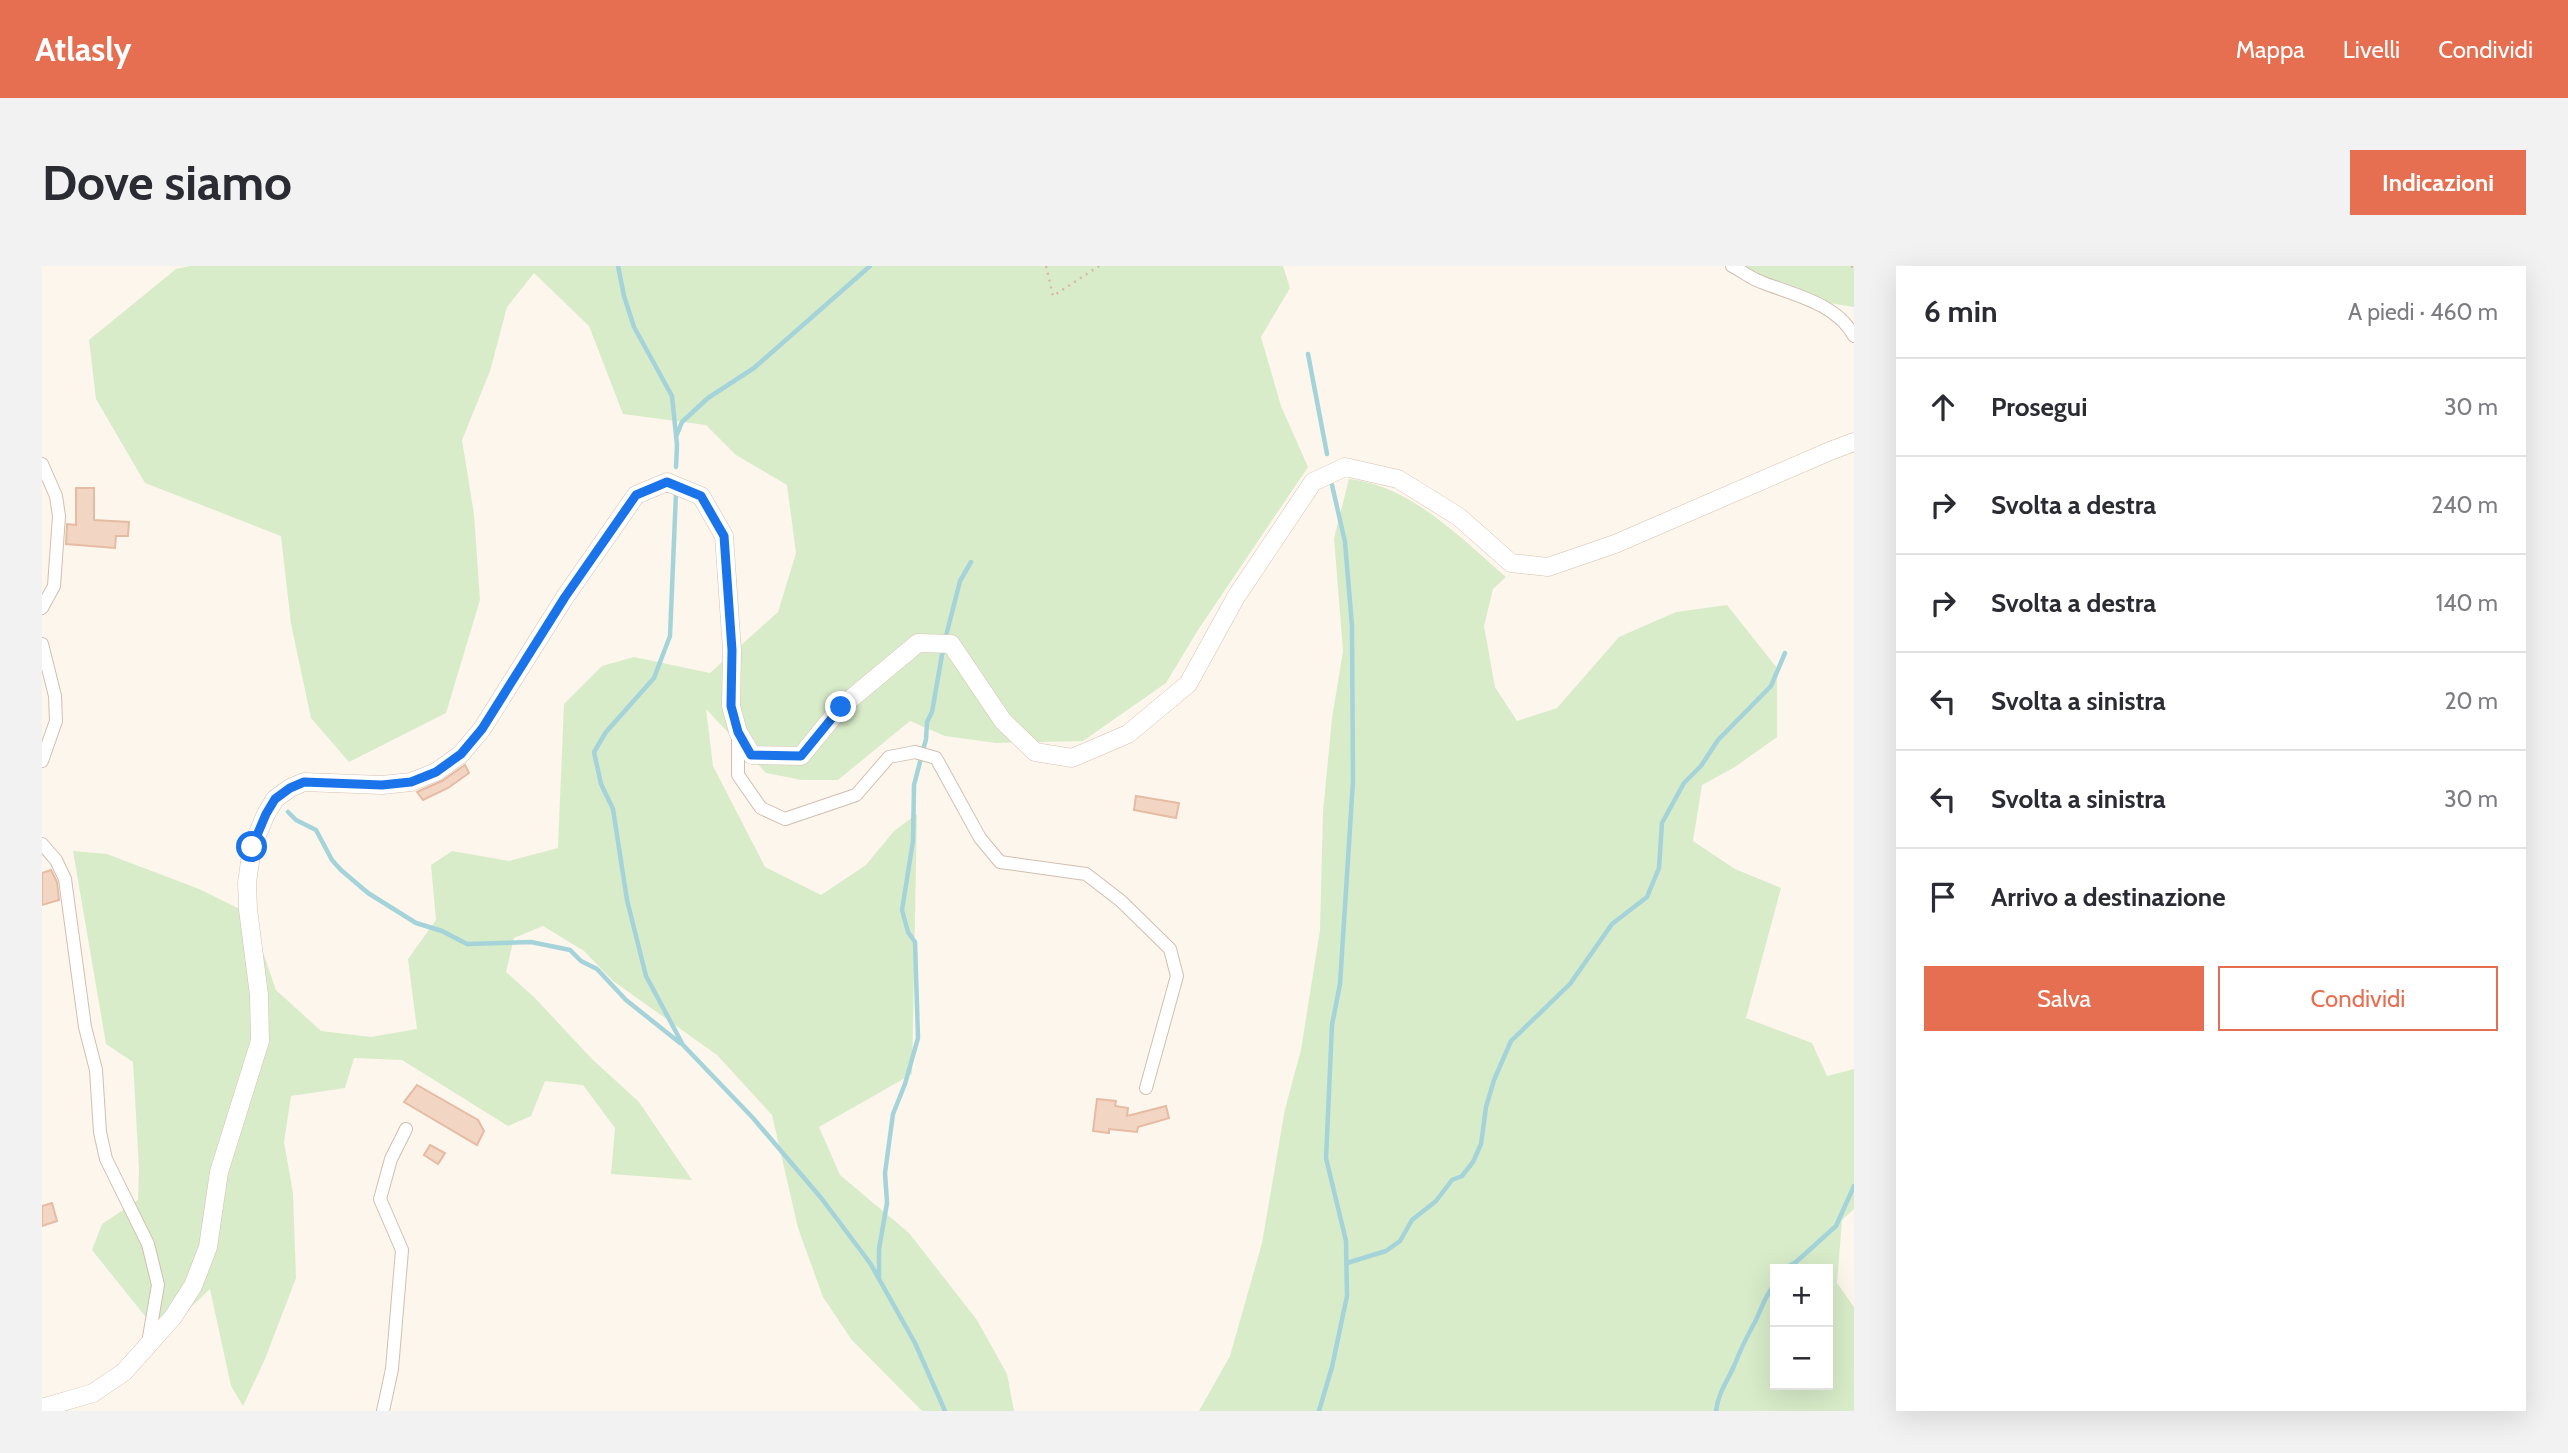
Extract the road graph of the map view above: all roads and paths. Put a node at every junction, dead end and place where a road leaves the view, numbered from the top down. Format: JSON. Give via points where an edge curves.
{"nodes":[{"id":1,"x":1046,"y":266,"type":"edge"},
{"id":2,"x":1099,"y":266,"type":"edge"},
{"id":3,"x":1732,"y":266,"type":"edge"},
{"id":4,"x":1854,"y":337,"type":"edge"},
{"id":5,"x":1854,"y":442,"type":"edge"},
{"id":6,"x":42,"y":464,"type":"edge"},
{"id":7,"x":42,"y":608,"type":"edge"},
{"id":8,"x":42,"y":644,"type":"edge"},
{"id":9,"x":738,"y":732,"type":"junction"},
{"id":10,"x":42,"y":761,"type":"edge"},
{"id":11,"x":42,"y":844,"type":"edge"},
{"id":12,"x":1146,"y":1088,"type":"dead end"},
{"id":13,"x":406,"y":1129,"type":"dead end"},
{"id":14,"x":148,"y":1347,"type":"junction"},
{"id":15,"x":42,"y":1408,"type":"edge"},
{"id":16,"x":383,"y":1411,"type":"edge"}],
"edges":[{"from":1,"to":2,"type":"path","via":[[1053,296]]},
{"from":3,"to":4,"type":"street","via":[[1826,309]]},
{"from":5,"to":9,"type":"street","via":[[1615,544],[1548,567],[1511,563],[1459,517],[1398,479],[1345,467],[1313,482],[1236,597],[1188,684],[1128,734],[1072,758],[1035,752],[1003,721],[951,644],[918,643],[841,707],[801,756],[751,755]]},
{"from":6,"to":7,"type":"street","via":[[59,516],[54,586]]},
{"from":8,"to":10,"type":"street","via":[[56,721]]},
{"from":9,"to":12,"type":"street","via":[[738,775],[761,808],[785,819],[856,795],[889,757],[915,752],[936,758],[980,838],[1000,862],[1086,874],[1121,901],[1170,949],[1177,976]]},
{"from":9,"to":14,"type":"street","via":[[731,706],[724,536],[701,496],[667,482],[636,495],[461,754],[411,782],[304,782],[275,799],[252,847],[247,883],[261,1041],[219,1172],[208,1247],[193,1286]]},
{"from":11,"to":14,"type":"street","via":[[65,879],[106,1159],[148,1244],[158,1285]]},
{"from":13,"to":16,"type":"street","via":[[391,1159],[380,1199],[402,1250],[392,1368]]},
{"from":14,"to":15,"type":"street","via":[[124,1372],[93,1393]]}]}
